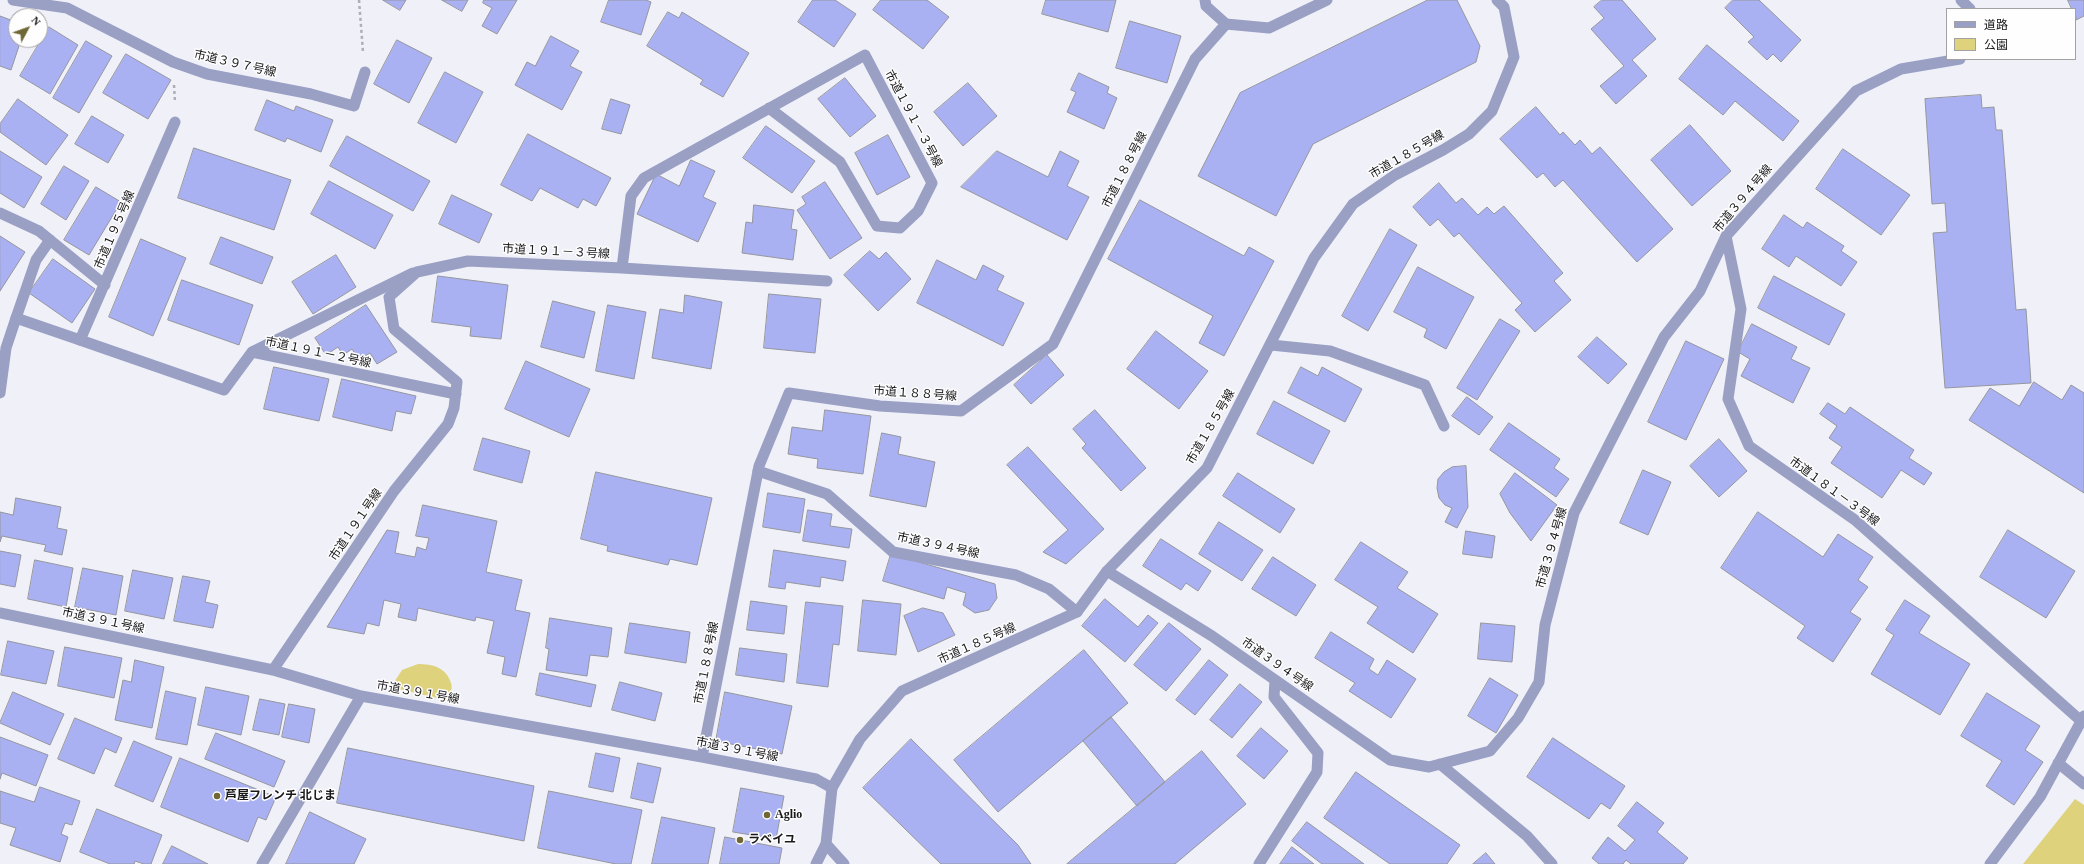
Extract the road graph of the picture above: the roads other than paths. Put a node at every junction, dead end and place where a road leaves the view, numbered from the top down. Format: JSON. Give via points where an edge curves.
{"nodes":[{"id":1,"x":13,"y":0,"type":"edge"},
{"id":2,"x":1205,"y":0,"type":"edge"},
{"id":3,"x":1327,"y":0,"type":"edge"},
{"id":4,"x":1497,"y":0,"type":"edge"},
{"id":5,"x":1961,"y":0,"type":"edge"},
{"id":6,"x":1969,"y":8,"type":"edge"},
{"id":7,"x":1226,"y":24,"type":"junction"},
{"id":8,"x":1954,"y":60,"type":"edge"},
{"id":9,"x":365,"y":72,"type":"road end"},
{"id":10,"x":769,"y":108,"type":"junction"},
{"id":11,"x":175,"y":122,"type":"road end"},
{"id":12,"x":0,"y":213,"type":"edge"},
{"id":13,"x":1726,"y":236,"type":"junction"},
{"id":14,"x":50,"y":240,"type":"junction"},
{"id":15,"x":622,"y":268,"type":"junction"},
{"id":16,"x":417,"y":272,"type":"junction"},
{"id":17,"x":827,"y":281,"type":"dead end"},
{"id":18,"x":105,"y":285,"type":"junction"},
{"id":19,"x":16,"y":318,"type":"junction"},
{"id":20,"x":80,"y":340,"type":"junction"},
{"id":21,"x":1271,"y":345,"type":"junction"},
{"id":22,"x":3,"y":347,"type":"edge"},
{"id":23,"x":252,"y":352,"type":"junction"},
{"id":24,"x":0,"y":393,"type":"edge"},
{"id":25,"x":456,"y":394,"type":"junction"},
{"id":26,"x":1444,"y":426,"type":"dead end"},
{"id":27,"x":758,"y":471,"type":"junction"},
{"id":28,"x":1107,"y":571,"type":"junction"},
{"id":29,"x":1077,"y":612,"type":"junction"},
{"id":30,"x":0,"y":613,"type":"edge"},
{"id":31,"x":273,"y":670,"type":"junction"},
{"id":32,"x":1275,"y":680,"type":"junction"},
{"id":33,"x":361,"y":696,"type":"junction"},
{"id":34,"x":2083,"y":718,"type":"edge"},
{"id":35,"x":702,"y":756,"type":"junction"},
{"id":36,"x":2058,"y":763,"type":"junction"},
{"id":37,"x":1440,"y":764,"type":"junction"},
{"id":38,"x":2084,"y":784,"type":"edge"},
{"id":39,"x":832,"y":788,"type":"junction"},
{"id":40,"x":826,"y":844,"type":"junction"},
{"id":41,"x":262,"y":864,"type":"edge"},
{"id":42,"x":816,"y":864,"type":"edge"},
{"id":43,"x":844,"y":864,"type":"edge"},
{"id":44,"x":1259,"y":864,"type":"edge"},
{"id":45,"x":1552,"y":864,"type":"edge"},
{"id":46,"x":1990,"y":864,"type":"edge"}],
"edges":[{"from":1,"to":9,"type":"street","name":"市道３９７号線","via":[[67,8],[173,62],[207,74],[311,94],[354,106]]},
{"from":2,"to":7,"type":"street","via":[[1206,6]]},
{"from":3,"to":7,"type":"street","via":[[1269,28]]},
{"from":4,"to":21,"type":"street","name":"市道１８５号線","via":[[1504,7],[1514,57],[1492,111],[1468,134],[1443,150],[1395,174],[1353,204],[1314,258]]},
{"from":5,"to":6,"type":"street"},
{"from":7,"to":27,"type":"street","name":"市道１８８号線","via":[[1195,59],[1052,344],[961,411],[880,406],[789,393]]},
{"from":8,"to":13,"type":"street","name":"市道３９４号線","via":[[1901,69],[1856,91]]},
{"from":10,"to":10,"type":"street","name":"市道１９１－３号線","via":[[865,55],[932,183],[918,211],[900,228],[877,226],[840,162]]},
{"from":10,"to":15,"type":"street","name":"市道１９１－３号線","via":[[644,178],[631,196]]},
{"from":11,"to":18,"type":"street","name":"市道１９５号線"},
{"from":12,"to":14,"type":"street","via":[[39,231]]},
{"from":13,"to":34,"type":"street","name":"市道１８１－３号線","via":[[1741,309],[1728,399],[1749,446],[1855,520]]},
{"from":13,"to":37,"type":"street","name":"市道３９４号線","via":[[1700,291],[1664,337],[1574,513],[1545,625],[1539,682],[1518,718],[1490,751]]},
{"from":14,"to":18,"type":"street"},
{"from":14,"to":19,"type":"street","via":[[36,260]]},
{"from":15,"to":16,"type":"street","name":"市道１９１－３号線","via":[[468,261]]},
{"from":15,"to":17,"type":"street"},
{"from":16,"to":23,"type":"street"},
{"from":16,"to":25,"type":"street","name":"市道１９１－３号線","via":[[389,297],[394,330],[458,382]]},
{"from":18,"to":20,"type":"street","name":"市道１９５号線"},
{"from":19,"to":20,"type":"street"},
{"from":19,"to":22,"type":"street"},
{"from":20,"to":23,"type":"street","name":"市道１９１－２号線","via":[[224,390]]},
{"from":21,"to":26,"type":"street","via":[[1330,351],[1425,386]]},
{"from":21,"to":28,"type":"street","name":"市道１８５号線","via":[[1206,468]]},
{"from":22,"to":24,"type":"street"},
{"from":23,"to":25,"type":"street","name":"市道１９１－２号線"},
{"from":25,"to":31,"type":"street","name":"市道１９１号線","via":[[448,424],[394,491]]},
{"from":27,"to":29,"type":"street","name":"市道３９４号線","via":[[827,494],[892,552],[1016,576],[1050,589]]},
{"from":27,"to":35,"type":"street","name":"市道１８８号線"},
{"from":28,"to":29,"type":"street","name":"市道１８５号線"},
{"from":28,"to":32,"type":"street","name":"市道３９４号線","via":[[1212,636]]},
{"from":29,"to":39,"type":"street","name":"市道１８５号線","via":[[902,691],[860,739]]},
{"from":30,"to":31,"type":"street","name":"市道３９１号線"},
{"from":31,"to":33,"type":"street","name":"市道３９１号線"},
{"from":32,"to":37,"type":"street","name":"市道３９４号線","via":[[1390,760],[1429,767]]},
{"from":32,"to":44,"type":"street","via":[[1274,697],[1318,752],[1317,772]]},
{"from":33,"to":35,"type":"street","name":"市道３９１号線"},
{"from":33,"to":41,"type":"street"},
{"from":34,"to":36,"type":"street"},
{"from":35,"to":39,"type":"street","name":"市道３９１号線","via":[[816,779]]},
{"from":36,"to":38,"type":"street"},
{"from":36,"to":46,"type":"street","via":[[2040,797]]},
{"from":37,"to":45,"type":"street","via":[[1527,836]]},
{"from":39,"to":40,"type":"street","name":"市道１８５号線"},
{"from":40,"to":42,"type":"street"},
{"from":40,"to":43,"type":"street"}]}
